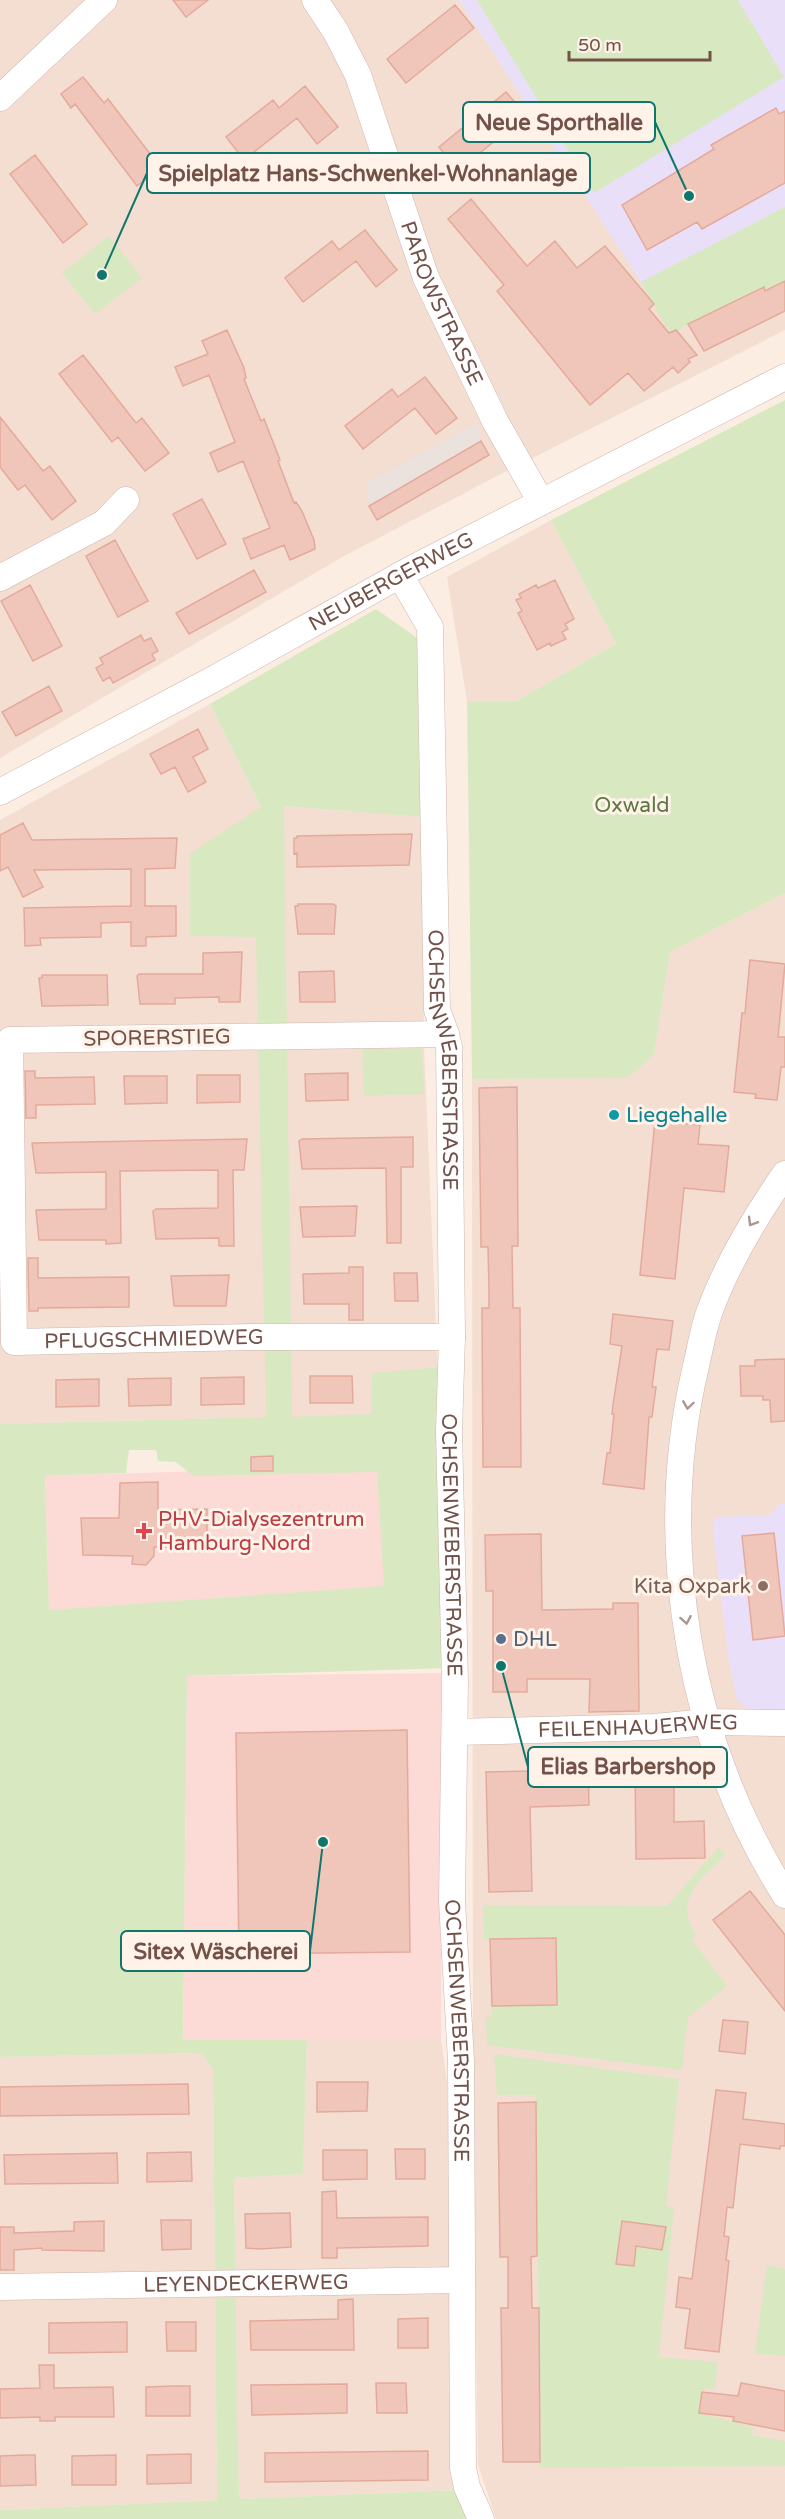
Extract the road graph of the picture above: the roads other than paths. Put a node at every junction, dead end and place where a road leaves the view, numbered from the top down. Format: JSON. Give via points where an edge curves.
{"nodes":[{"id":1,"x":104,"y":0,"type":"edge"},
{"id":2,"x":315,"y":0,"type":"edge"},
{"id":3,"x":0,"y":98,"type":"edge"},
{"id":4,"x":785,"y":377,"type":"edge"},
{"id":5,"x":126,"y":500,"type":"dead end"},
{"id":6,"x":541,"y":502,"type":"junction"},
{"id":7,"x":400,"y":575,"type":"junction"},
{"id":8,"x":0,"y":578,"type":"edge"},
{"id":9,"x":0,"y":792,"type":"edge"},
{"id":10,"x":446,"y":1034,"type":"junction"},
{"id":11,"x":785,"y":1174,"type":"edge"},
{"id":12,"x":13,"y":1182,"type":"joint"},
{"id":13,"x":452,"y":1337,"type":"junction"},
{"id":14,"x":708,"y":1722,"type":"junction"},
{"id":15,"x":785,"y":1723,"type":"edge"},
{"id":16,"x":454,"y":1732,"type":"junction"},
{"id":17,"x":785,"y":1895,"type":"edge"},
{"id":18,"x":461,"y":2280,"type":"junction"},
{"id":19,"x":0,"y":2287,"type":"edge"},
{"id":20,"x":481,"y":2519,"type":"edge"}],
"edges":[{"from":1,"to":3,"type":"street"},
{"from":2,"to":6,"type":"street","name":"PAROWSTRASSE","via":[[358,75],[426,278],[495,421]]},
{"from":4,"to":6,"type":"street","name":"NEUBERGERWEG"},
{"from":5,"to":8,"type":"street","via":[[104,524]]},
{"from":6,"to":7,"type":"street","name":"NEUBERGERWEG"},
{"from":7,"to":9,"type":"street","name":"NEUBERGERWEG"},
{"from":7,"to":10,"type":"street","name":"OCHSENWEBERSTRASSE","via":[[430,627],[437,1010]]},
{"from":10,"to":12,"type":"street","name":"SPORERSTIEG","via":[[10,1040]]},
{"from":10,"to":13,"type":"street","name":"OCHSENWEBERSTRASSE"},
{"from":11,"to":14,"type":"street","one_way":true,"via":[[747,1231],[709,1313],[689,1395],[680,1460],[678,1560],[685,1618]]},
{"from":12,"to":13,"type":"street","name":"PFLUGSCHMIEDWEG","via":[[14,1342]]},
{"from":13,"to":16,"type":"street","name":"OCHSENWEBERSTRASSE","via":[[448,1431]]},
{"from":14,"to":15,"type":"street","name":"FEILENHAUERWEG"},
{"from":14,"to":16,"type":"street","name":"FEILENHAUERWEG"},
{"from":14,"to":17,"type":"street","via":[[744,1823]]},
{"from":16,"to":18,"type":"street","name":"OCHSENWEBERSTRASSE","via":[[452,1901],[461,2061]]},
{"from":18,"to":19,"type":"street","name":"LEYENDECKERWEG"},
{"from":18,"to":20,"type":"street","name":"OCHSENWEBERSTRASSE","via":[[463,2468]]}]}
